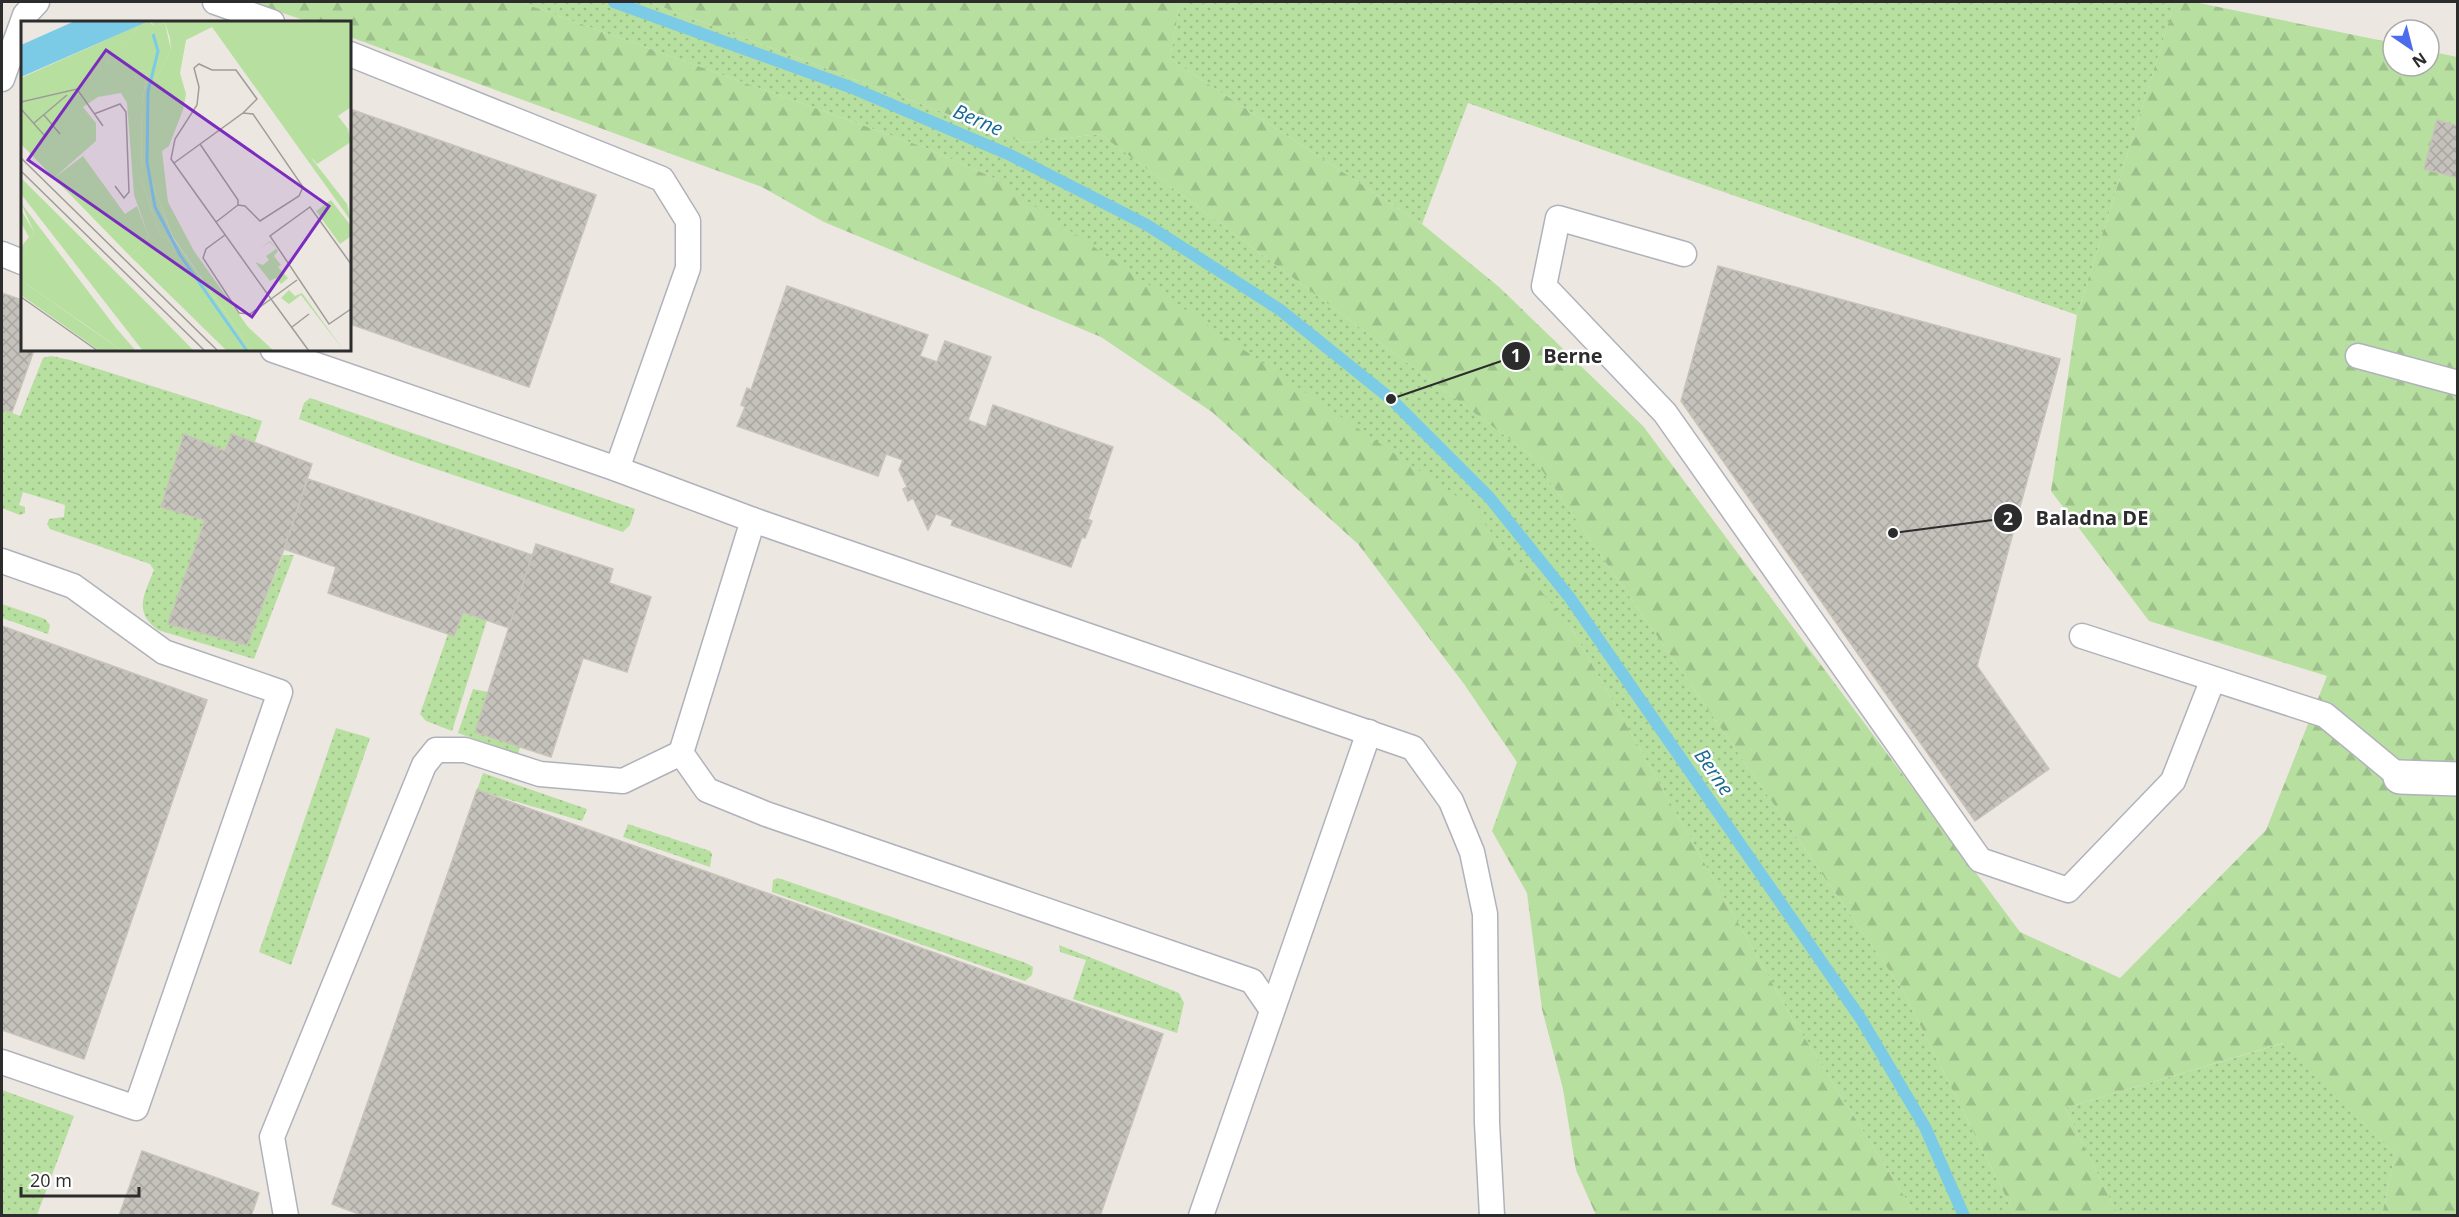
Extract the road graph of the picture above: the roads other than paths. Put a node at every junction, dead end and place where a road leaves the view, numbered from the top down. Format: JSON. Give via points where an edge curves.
{"nodes":[{"id":1,"x":37,"y":2,"type":"edge"},
{"id":2,"x":215,"y":2,"type":"edge"},
{"id":3,"x":23,"y":21,"type":"edge"},
{"id":4,"x":269,"y":21,"type":"edge"},
{"id":5,"x":21,"y":26,"type":"edge"},
{"id":6,"x":351,"y":54,"type":"edge"},
{"id":7,"x":2,"y":79,"type":"edge"},
{"id":8,"x":2,"y":254,"type":"edge"},
{"id":9,"x":1684,"y":254,"type":"dead end"},
{"id":10,"x":21,"y":262,"type":"edge"},
{"id":11,"x":276,"y":351,"type":"edge"},
{"id":12,"x":2358,"y":357,"type":"dead end"},
{"id":13,"x":2457,"y":383,"type":"edge"},
{"id":14,"x":617,"y":469,"type":"junction"},
{"id":15,"x":753,"y":520,"type":"junction"},
{"id":16,"x":2,"y":561,"type":"edge"},
{"id":17,"x":2082,"y":636,"type":"dead end"},
{"id":18,"x":2213,"y":679,"type":"junction"},
{"id":19,"x":1369,"y":732,"type":"junction"},
{"id":20,"x":681,"y":753,"type":"junction"},
{"id":21,"x":2400,"y":777,"type":"joint"},
{"id":22,"x":2457,"y":779,"type":"edge"},
{"id":23,"x":1272,"y":1010,"type":"junction"},
{"id":24,"x":2,"y":1062,"type":"edge"},
{"id":25,"x":286,"y":1215,"type":"edge"},
{"id":26,"x":1201,"y":1215,"type":"edge"},
{"id":27,"x":1492,"y":1215,"type":"edge"}],
"edges":[{"from":1,"to":3,"type":"lane"},
{"from":2,"to":4,"type":"lane"},
{"from":5,"to":7,"type":"lane"},
{"from":6,"to":14,"type":"lane","via":[[662,179],[688,221],[688,268]]},
{"from":8,"to":10,"type":"lane"},
{"from":9,"to":18,"type":"lane","via":[[1558,218],[1544,286],[1665,413],[1980,860],[2068,890],[2173,781]]},
{"from":11,"to":14,"type":"lane"},
{"from":12,"to":13,"type":"lane"},
{"from":14,"to":15,"type":"lane"},
{"from":15,"to":19,"type":"lane"},
{"from":15,"to":20,"type":"lane"},
{"from":16,"to":24,"type":"lane","via":[[73,586],[164,652],[280,692],[136,1108]]},
{"from":17,"to":18,"type":"lane"},
{"from":18,"to":21,"type":"lane","via":[[2325,715]]},
{"from":19,"to":23,"type":"lane"},
{"from":19,"to":27,"type":"lane","via":[[1413,747],[1451,801],[1472,852],[1485,914]]},
{"from":20,"to":23,"type":"lane","via":[[707,790],[766,814],[1252,981]]},
{"from":20,"to":25,"type":"lane","via":[[622,781],[540,774],[465,750],[436,750],[424,765],[272,1137]]},
{"from":21,"to":22,"type":"street"},
{"from":23,"to":26,"type":"lane"}]}
